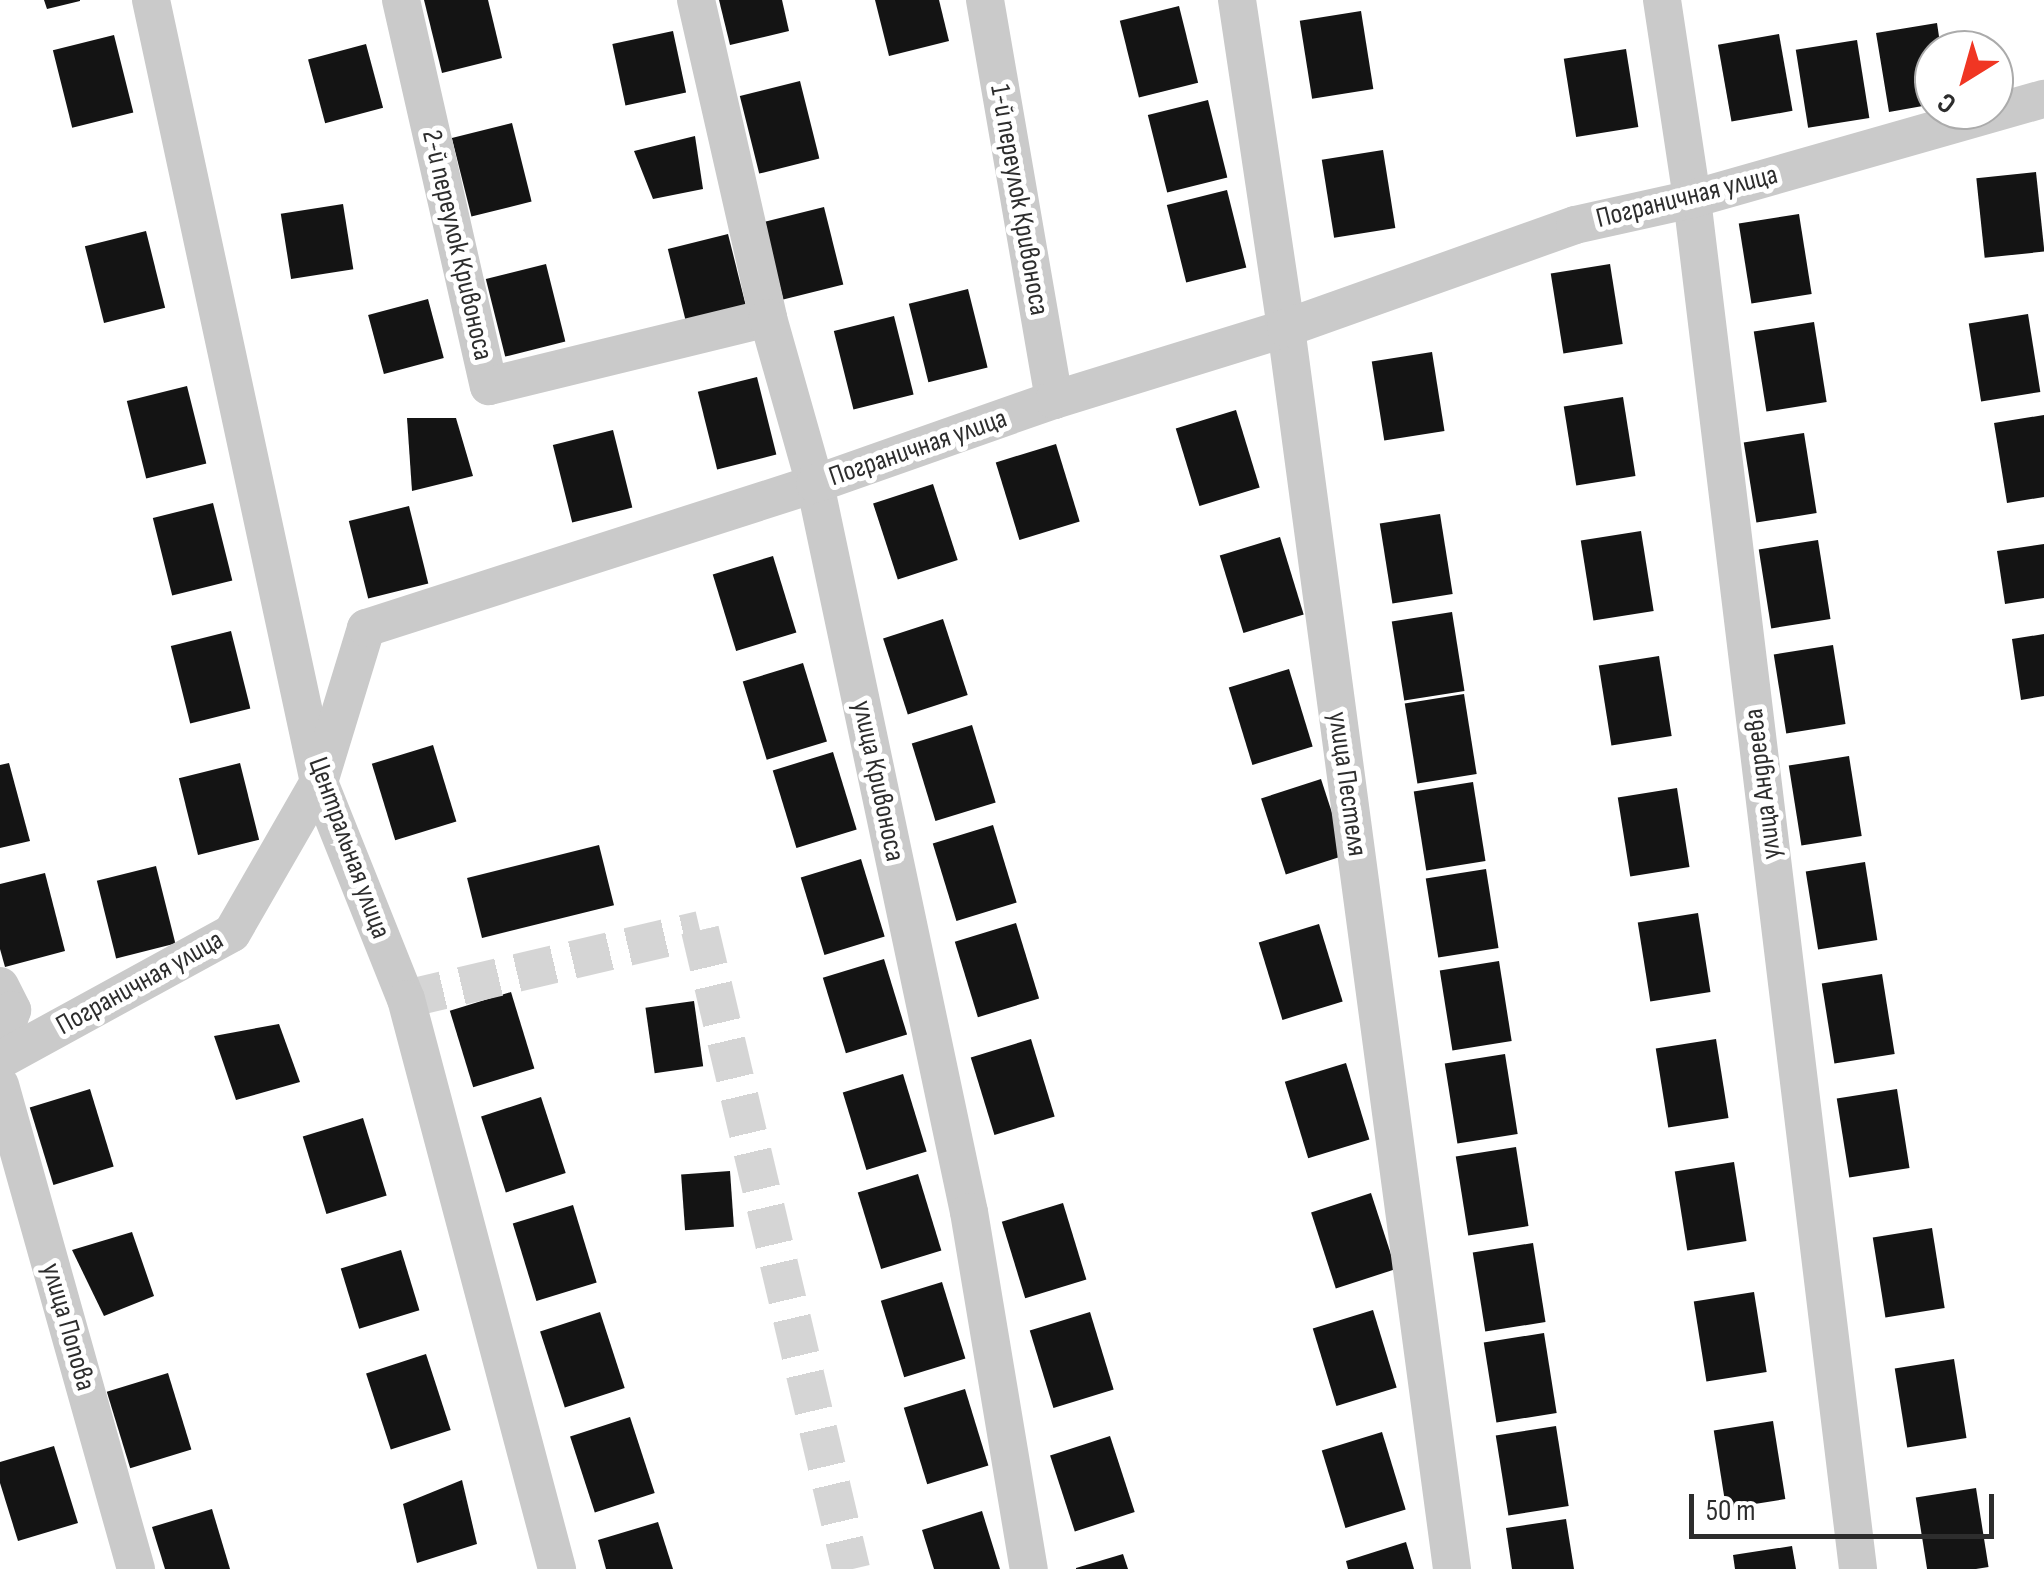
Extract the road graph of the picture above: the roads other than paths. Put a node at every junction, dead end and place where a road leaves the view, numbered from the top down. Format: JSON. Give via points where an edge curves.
{"nodes":[{"id":1,"x":151,"y":0,"type":"edge"},
{"id":2,"x":401,"y":0,"type":"edge"},
{"id":3,"x":696,"y":0,"type":"edge"},
{"id":4,"x":984,"y":0,"type":"edge"},
{"id":5,"x":1236,"y":0,"type":"edge"},
{"id":6,"x":1662,"y":0,"type":"edge"},
{"id":7,"x":2044,"y":99,"type":"edge"},
{"id":8,"x":1692,"y":200,"type":"junction"},
{"id":9,"x":768,"y":318,"type":"junction"},
{"id":10,"x":1286,"y":328,"type":"junction"},
{"id":11,"x":1054,"y":400,"type":"junction"},
{"id":12,"x":814,"y":484,"type":"junction"},
{"id":13,"x":319,"y":782,"type":"junction"},
{"id":14,"x":0,"y":986,"type":"edge"},
{"id":15,"x":0,"y":1046,"type":"edge"},
{"id":16,"x":0,"y":1060,"type":"edge"},
{"id":17,"x":0,"y":1085,"type":"edge"},
{"id":18,"x":136,"y":1569,"type":"edge"},
{"id":19,"x":556,"y":1569,"type":"edge"},
{"id":20,"x":1029,"y":1569,"type":"edge"},
{"id":21,"x":1452,"y":1569,"type":"edge"},
{"id":22,"x":1858,"y":1569,"type":"edge"}],
"edges":[{"from":1,"to":13,"type":"street","name":"Центральная улица"},
{"from":2,"to":9,"type":"street","name":"2-й переулок Кривоноса","via":[[489,386]]},
{"from":3,"to":9,"type":"street","name":"улица Кривоноса"},
{"from":4,"to":11,"type":"street","name":"1-й переулок Кривоноса"},
{"from":5,"to":10,"type":"street","name":"улица Пестеля"},
{"from":6,"to":8,"type":"street","name":"улица Андреева"},
{"from":7,"to":8,"type":"street","name":"Пограничная улица"},
{"from":8,"to":10,"type":"street","name":"Пограничная улица","via":[[1575,225]]},
{"from":8,"to":22,"type":"street","name":"улица Андреева"},
{"from":9,"to":12,"type":"street","name":"улица Кривоноса"},
{"from":10,"to":11,"type":"street","name":"Пограничная улица"},
{"from":10,"to":21,"type":"street","name":"улица Пестеля"},
{"from":11,"to":12,"type":"street","name":"Пограничная улица"},
{"from":12,"to":13,"type":"street","name":"Пограничная улица","via":[[366,628]]},
{"from":12,"to":20,"type":"street","name":"улица Кривоноса","via":[[969,1212]]},
{"from":13,"to":16,"type":"street","name":"Пограничная улица","via":[[232,933]]},
{"from":13,"to":19,"type":"street","name":"Центральная улица","via":[[406,1000]]},
{"from":14,"to":15,"type":"street","via":[[12,1010]]},
{"from":17,"to":18,"type":"street","name":"улица Попова"}]}
